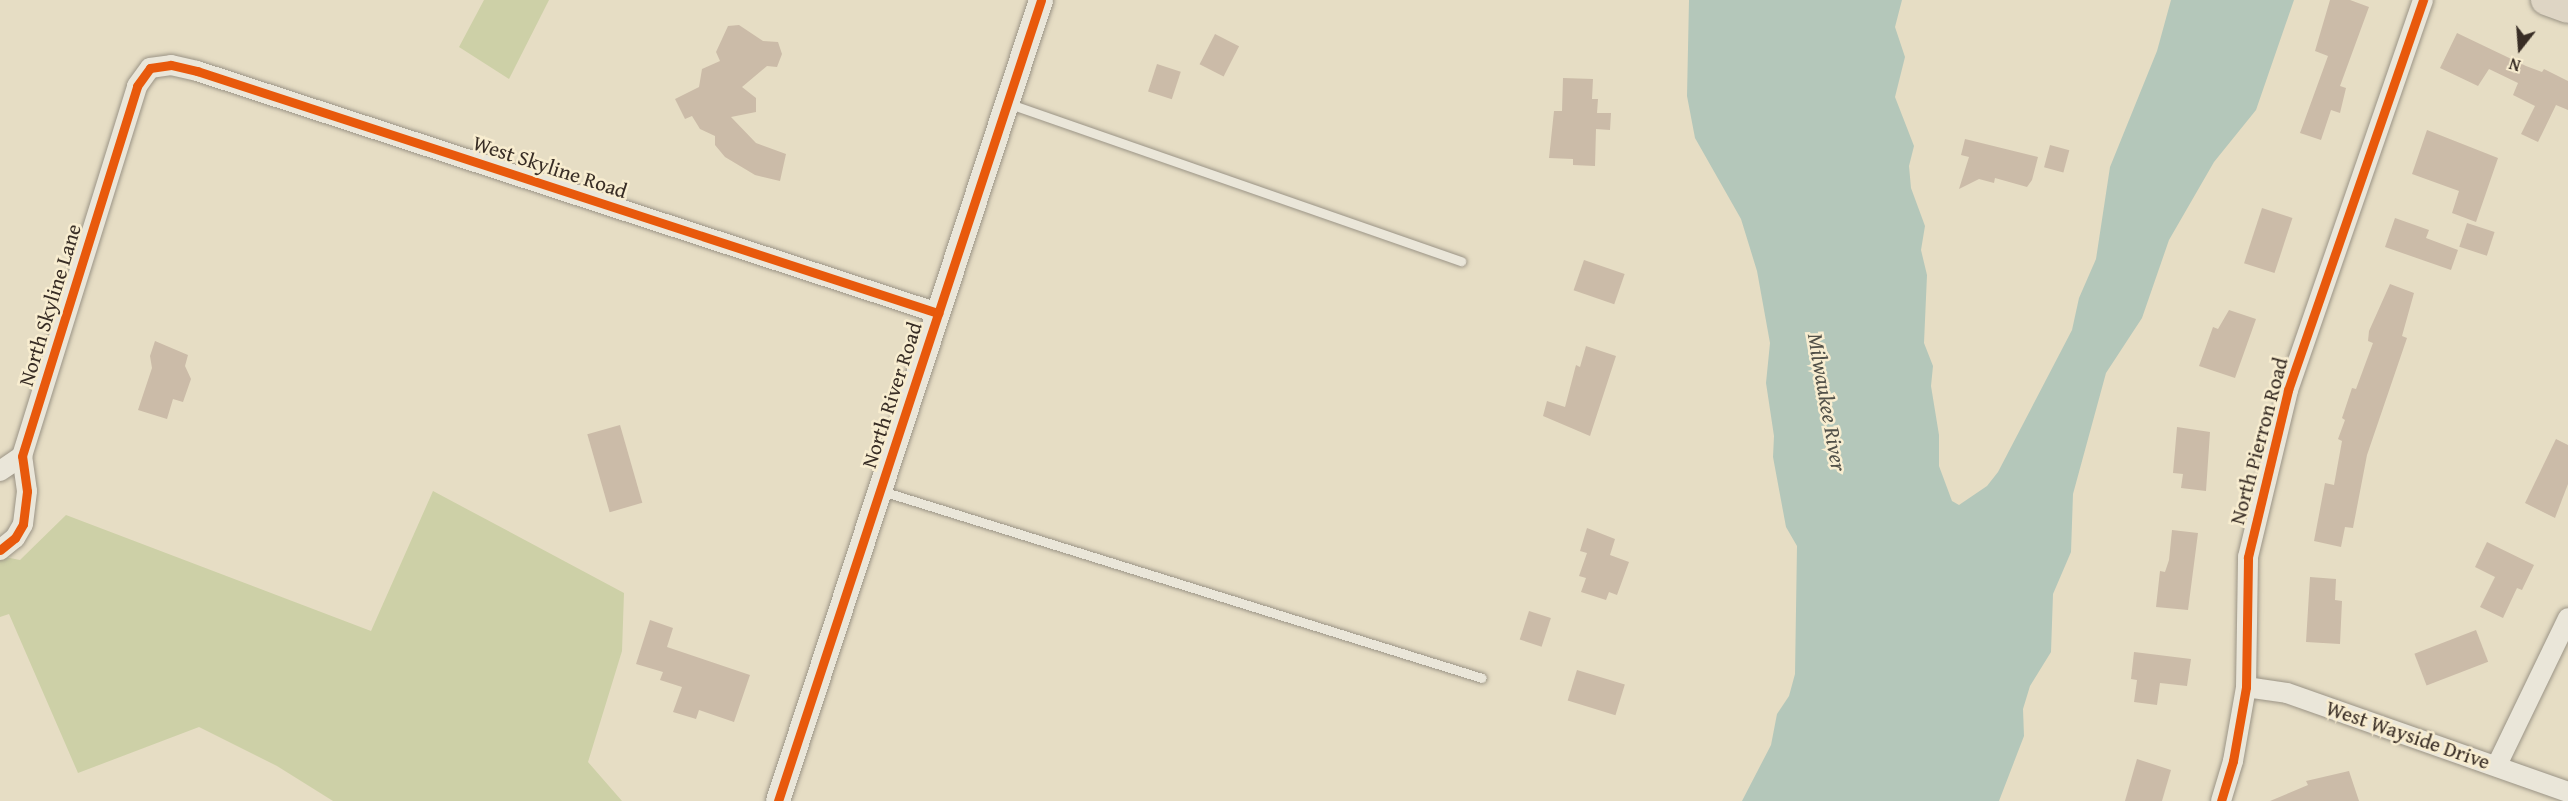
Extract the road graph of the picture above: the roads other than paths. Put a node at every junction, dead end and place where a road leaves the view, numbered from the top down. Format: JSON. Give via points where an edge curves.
{"nodes":[{"id":1,"x":1041,"y":0,"type":"edge"},
{"id":2,"x":2423,"y":0,"type":"edge"},
{"id":3,"x":2546,"y":0,"type":"edge"},
{"id":4,"x":2568,"y":8,"type":"edge"},
{"id":5,"x":150,"y":68,"type":"joint"},
{"id":6,"x":1007,"y":103,"type":"junction"},
{"id":7,"x":1461,"y":261,"type":"dead end"},
{"id":8,"x":938,"y":313,"type":"junction"},
{"id":9,"x":22,"y":456,"type":"junction"},
{"id":10,"x":0,"y":471,"type":"edge"},
{"id":11,"x":880,"y":490,"type":"junction"},
{"id":12,"x":0,"y":550,"type":"edge"},
{"id":13,"x":2568,"y":618,"type":"edge"},
{"id":14,"x":1482,"y":678,"type":"dead end"},
{"id":15,"x":2246,"y":687,"type":"junction"},
{"id":16,"x":2497,"y":765,"type":"junction"},
{"id":17,"x":2568,"y":792,"type":"edge"},
{"id":18,"x":778,"y":801,"type":"edge"},
{"id":19,"x":2221,"y":801,"type":"edge"}],
"edges":[{"from":1,"to":6,"type":"street","name":"North River Road"},
{"from":2,"to":15,"type":"street","name":"North Pierron Road","via":[[2288,390],[2248,557]]},
{"from":3,"to":4,"type":"main road"},
{"from":5,"to":8,"type":"street","name":"West Skyline Road","via":[[171,65],[197,71]]},
{"from":5,"to":9,"type":"street","name":"North Skyline Lane","via":[[136,86]]},
{"from":6,"to":7,"type":"lane"},
{"from":6,"to":8,"type":"street","name":"North River Road"},
{"from":8,"to":11,"type":"street","name":"North River Road"},
{"from":9,"to":10,"type":"street"},
{"from":9,"to":12,"type":"street","name":"North Skyline Lane","via":[[27,512],[15,538]]},
{"from":11,"to":14,"type":"lane"},
{"from":11,"to":18,"type":"street","name":"North River Road"},
{"from":13,"to":16,"type":"street"},
{"from":15,"to":16,"type":"street","name":"West Wayside Drive","via":[[2287,693]]},
{"from":15,"to":19,"type":"street","name":"North Pierron Road","via":[[2233,761]]},
{"from":16,"to":17,"type":"street","name":"West Wayside Drive"}]}
